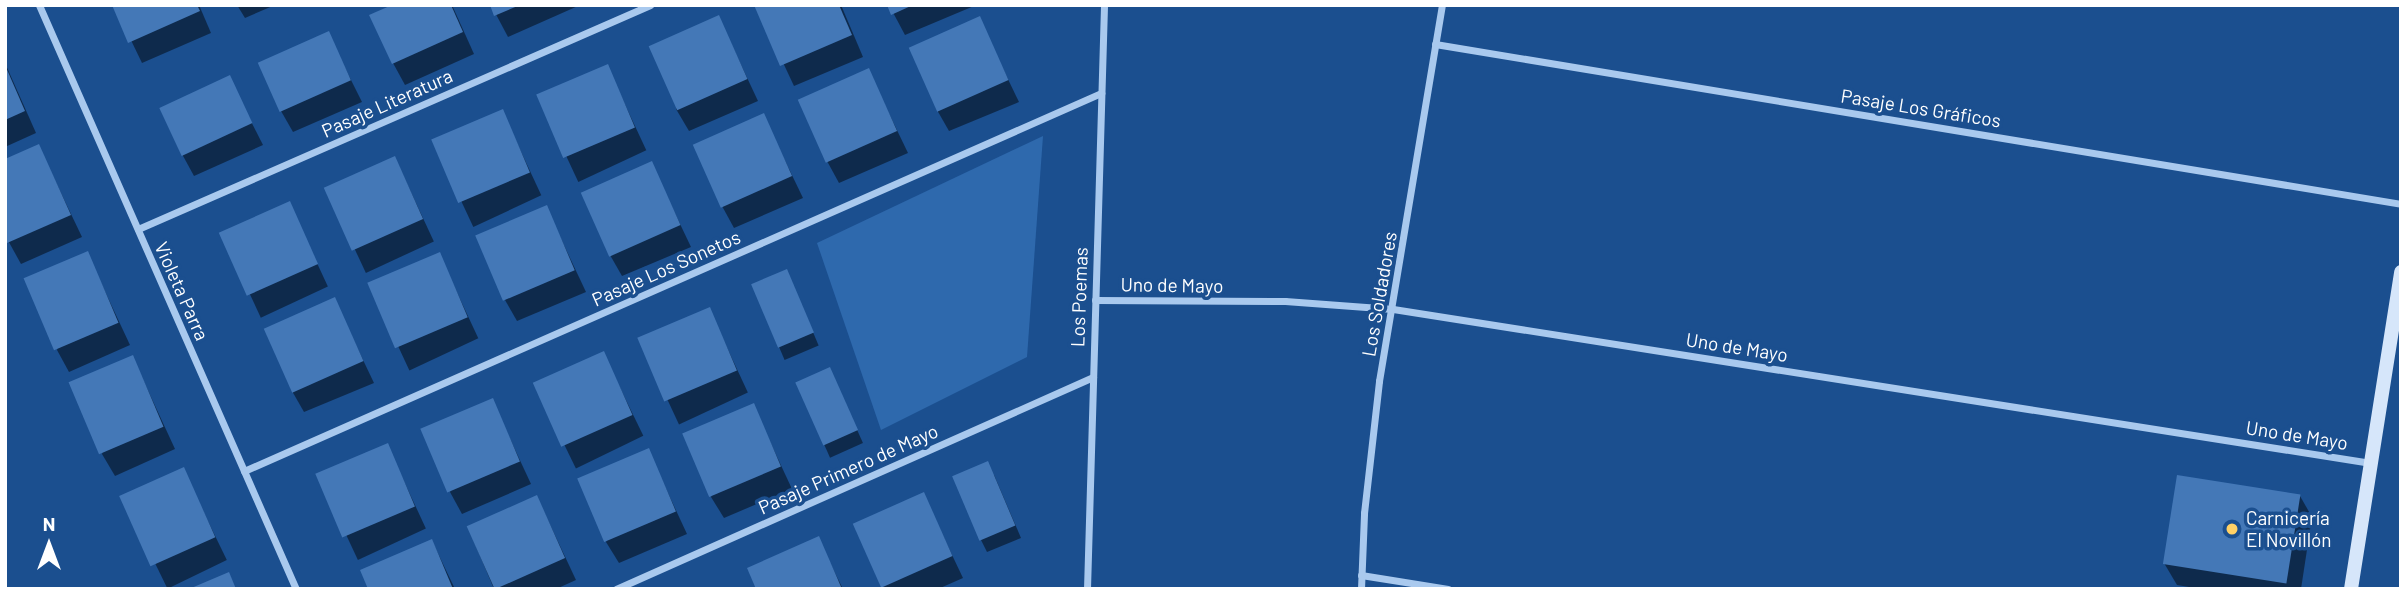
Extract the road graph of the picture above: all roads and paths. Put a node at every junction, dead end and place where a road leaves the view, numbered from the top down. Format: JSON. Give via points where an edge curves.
{"nodes":[{"id":1,"x":39,"y":5,"type":"edge"},
{"id":2,"x":650,"y":5,"type":"edge"},
{"id":3,"x":1104,"y":5,"type":"edge"},
{"id":4,"x":1441,"y":5,"type":"edge"},
{"id":5,"x":1435,"y":44,"type":"junction"},
{"id":6,"x":1101,"y":93,"type":"junction"},
{"id":7,"x":2401,"y":204,"type":"edge"},
{"id":8,"x":138,"y":229,"type":"junction"},
{"id":9,"x":2401,"y":272,"type":"edge"},
{"id":10,"x":1095,"y":300,"type":"junction"},
{"id":11,"x":1393,"y":309,"type":"junction"},
{"id":12,"x":1093,"y":377,"type":"junction"},
{"id":13,"x":2371,"y":463,"type":"junction"},
{"id":14,"x":244,"y":471,"type":"junction"},
{"id":15,"x":1362,"y":575,"type":"junction"},
{"id":16,"x":296,"y":589,"type":"edge"},
{"id":17,"x":616,"y":589,"type":"edge"},
{"id":18,"x":1087,"y":589,"type":"edge"},
{"id":19,"x":1361,"y":589,"type":"edge"},
{"id":20,"x":1448,"y":589,"type":"edge"},
{"id":21,"x":2351,"y":589,"type":"edge"}],
"edges":[{"from":1,"to":8,"type":"street","name":"Violeta Parra"},
{"from":2,"to":8,"type":"street","name":"Pasaje Literatura"},
{"from":3,"to":6,"type":"street","name":"Los Poemas"},
{"from":4,"to":5,"type":"street","name":"Los Soldadores"},
{"from":5,"to":7,"type":"street","name":"Pasaje Los Gráficos"},
{"from":5,"to":11,"type":"street","name":"Los Soldadores"},
{"from":6,"to":10,"type":"street","name":"Los Poemas"},
{"from":6,"to":14,"type":"street","name":"Pasaje Los Sonetos"},
{"from":8,"to":14,"type":"street","name":"Violeta Parra"},
{"from":9,"to":13,"type":"main road"},
{"from":10,"to":11,"type":"street","name":"Uno de Mayo","via":[[1285,302]]},
{"from":10,"to":12,"type":"street","name":"Los Poemas"},
{"from":11,"to":13,"type":"street","name":"Uno de Mayo"},
{"from":11,"to":15,"type":"street","name":"Los Soldadores","via":[[1370,453]]},
{"from":12,"to":17,"type":"street","name":"Pasaje Primero de Mayo"},
{"from":12,"to":18,"type":"street","name":"Los Poemas"},
{"from":13,"to":21,"type":"main road"},
{"from":14,"to":16,"type":"street","name":"Violeta Parra"},
{"from":15,"to":19,"type":"street","name":"Los Soldadores"},
{"from":15,"to":20,"type":"street"}]}
